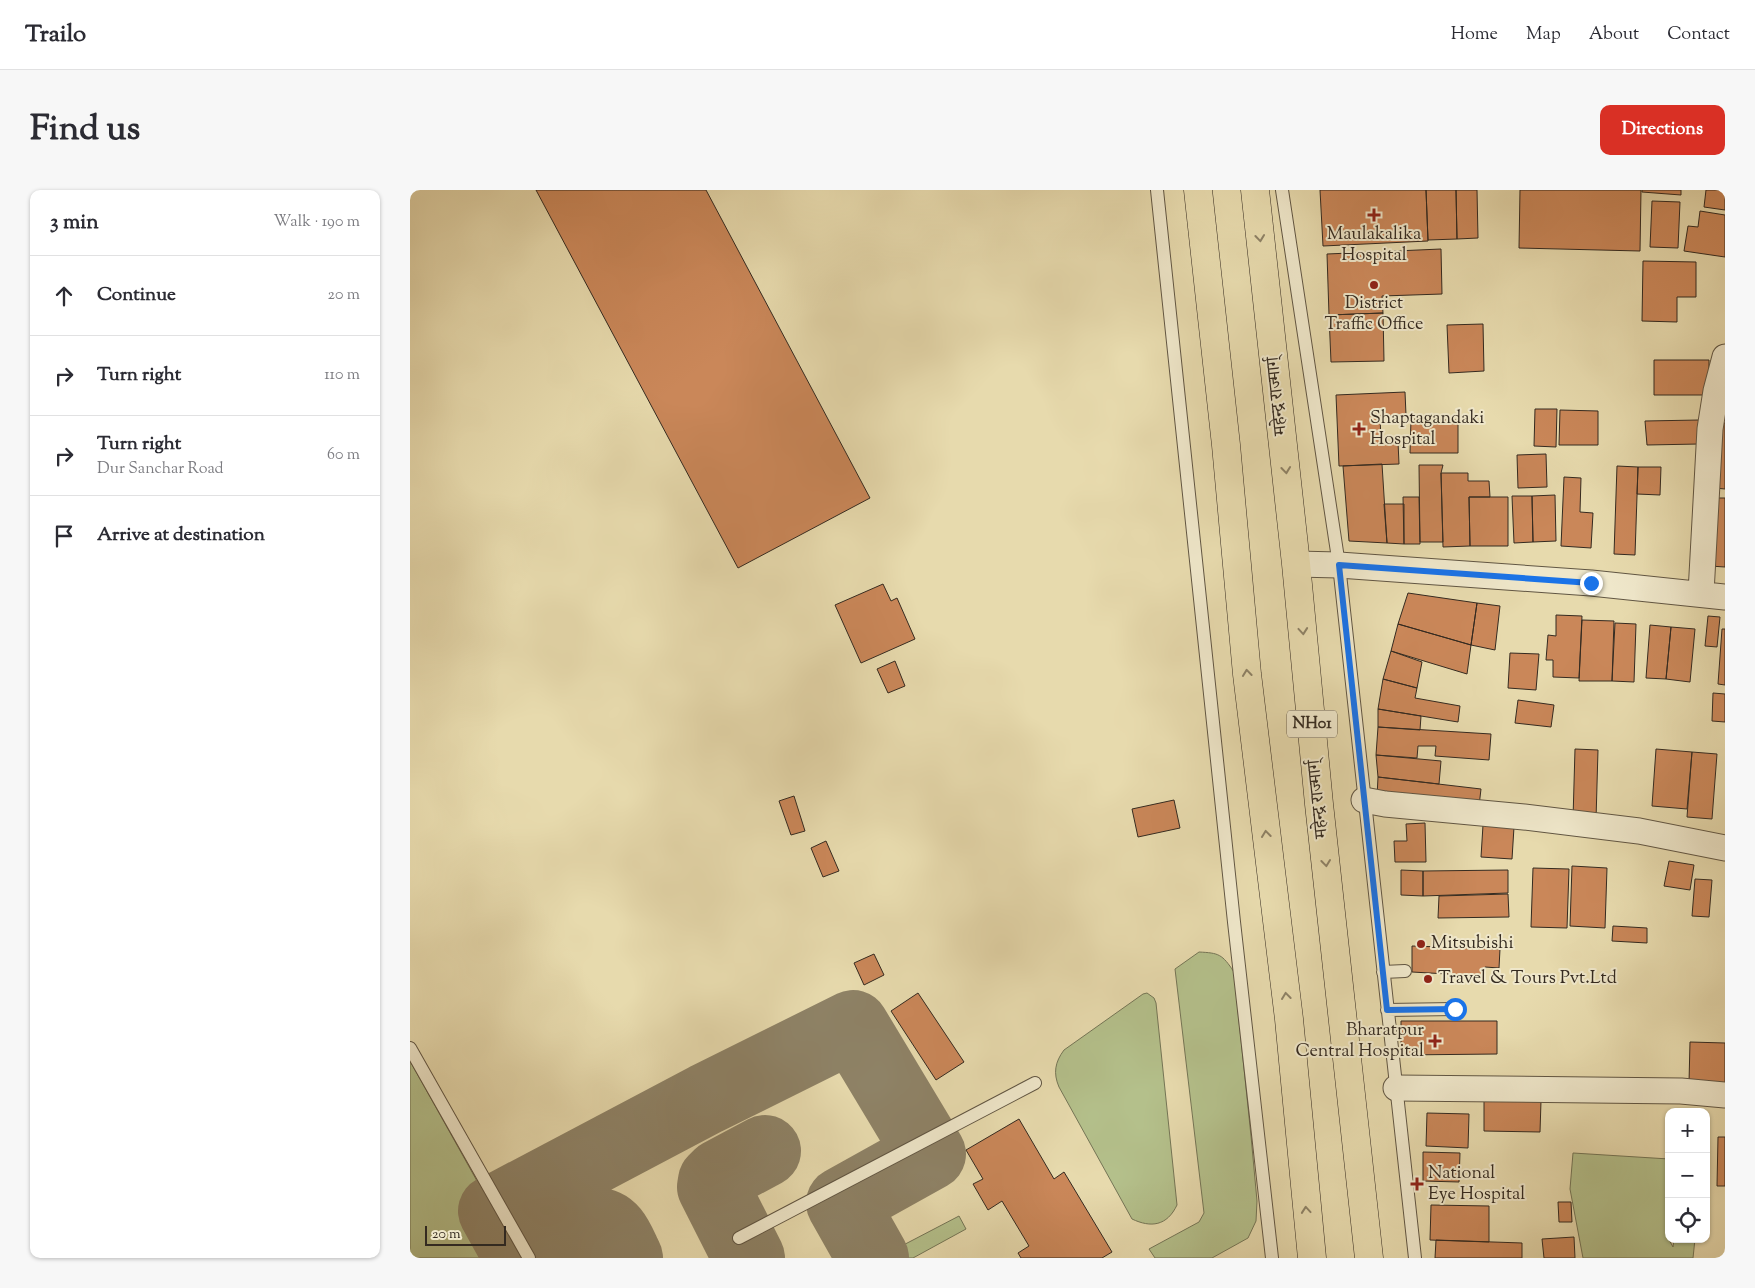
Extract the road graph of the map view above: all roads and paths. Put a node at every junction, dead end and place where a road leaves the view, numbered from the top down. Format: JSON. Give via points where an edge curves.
{"nodes":[{"id":1,"x":1157,"y":190,"type":"edge"},
{"id":2,"x":1198,"y":190,"type":"edge"},
{"id":3,"x":1255,"y":190,"type":"edge"},
{"id":4,"x":1282,"y":190,"type":"edge"},
{"id":5,"x":1725,"y":357,"type":"edge"},
{"id":6,"x":1296,"y":564,"type":"junction"},
{"id":7,"x":1339,"y":565,"type":"junction"},
{"id":8,"x":1701,"y":593,"type":"junction"},
{"id":9,"x":1725,"y":597,"type":"edge"},
{"id":10,"x":1364,"y":800,"type":"junction"},
{"id":11,"x":1725,"y":848,"type":"edge"},
{"id":12,"x":1405,"y":971,"type":"dead end"},
{"id":13,"x":1383,"y":972,"type":"junction"},
{"id":14,"x":1455,"y":1009,"type":"dead end"},
{"id":15,"x":1387,"y":1010,"type":"junction"},
{"id":16,"x":410,"y":1048,"type":"edge"},
{"id":17,"x":1035,"y":1083,"type":"dead end"},
{"id":18,"x":1396,"y":1088,"type":"junction"},
{"id":19,"x":1725,"y":1095,"type":"edge"},
{"id":20,"x":739,"y":1238,"type":"dead end"},
{"id":21,"x":529,"y":1258,"type":"edge"},
{"id":22,"x":1272,"y":1258,"type":"edge"},
{"id":23,"x":1312,"y":1258,"type":"edge"},
{"id":24,"x":1369,"y":1258,"type":"edge"},
{"id":25,"x":1415,"y":1258,"type":"edge"}],
"edges":[{"from":1,"to":22,"type":"lane"},
{"from":23,"to":2,"type":"highway","one_way":true,"via":[[1289,1019],[1247,674]]},
{"from":3,"to":6,"type":"highway","name":"महेन्द्र राज्मार्ग्","number":"NH01","one_way":true},
{"from":4,"to":7,"type":"lane"},
{"from":5,"to":8,"type":"street","via":[[1710,429]]},
{"from":6,"to":7,"type":"street"},
{"from":6,"to":24,"type":"highway","name":"महेन्द्र राज्मार्ग्","number":"NH01","one_way":true},
{"from":7,"to":8,"type":"street"},
{"from":7,"to":10,"type":"lane"},
{"from":8,"to":9,"type":"street"},
{"from":10,"to":11,"type":"street","via":[[1639,831]]},
{"from":10,"to":13,"type":"lane"},
{"from":12,"to":13,"type":"lane"},
{"from":13,"to":15,"type":"lane"},
{"from":14,"to":15,"type":"lane"},
{"from":15,"to":18,"type":"lane"},
{"from":16,"to":21,"type":"lane"},
{"from":17,"to":20,"type":"lane","via":[[1008,1104]]},
{"from":18,"to":19,"type":"street","via":[[1681,1091]]},
{"from":18,"to":25,"type":"lane"}]}
